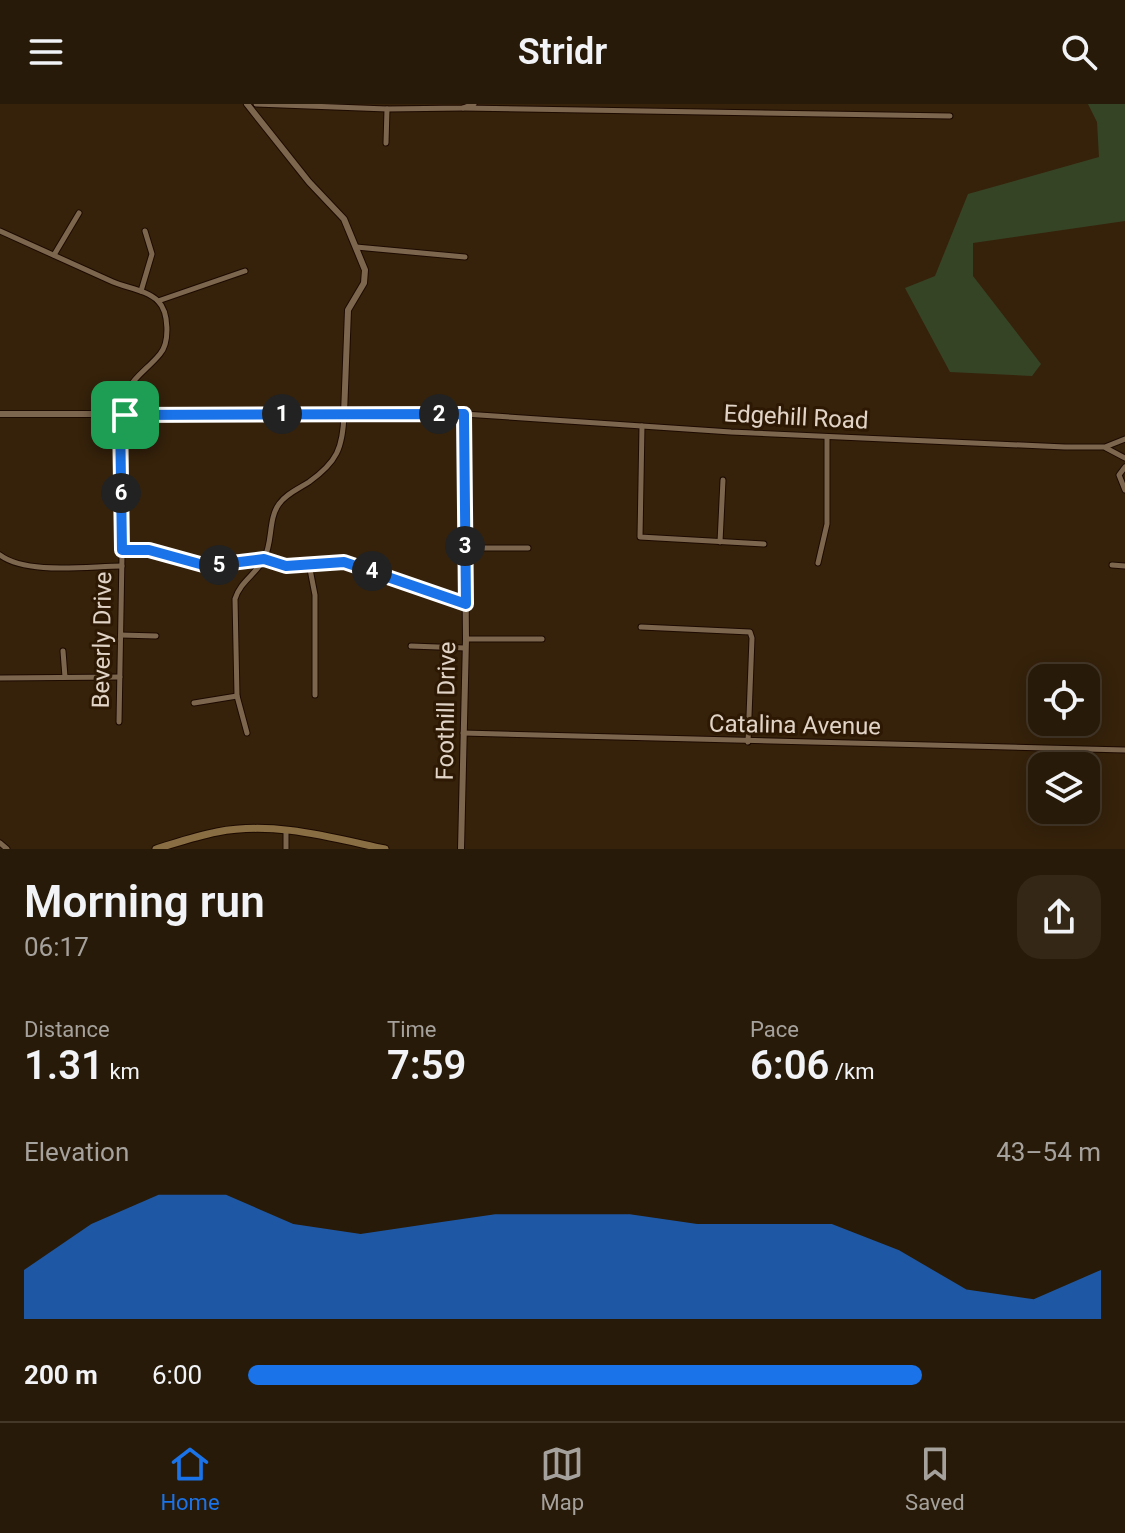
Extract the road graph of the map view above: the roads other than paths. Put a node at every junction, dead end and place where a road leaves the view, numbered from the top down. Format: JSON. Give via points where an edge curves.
{"nodes":[{"id":1,"x":247,"y":104,"type":"edge"},
{"id":2,"x":256,"y":104,"type":"edge"},
{"id":3,"x":474,"y":104,"type":"edge"},
{"id":4,"x":429,"y":106,"type":"edge"},
{"id":5,"x":463,"y":108,"type":"junction"},
{"id":6,"x":387,"y":109,"type":"junction"},
{"id":7,"x":950,"y":116,"type":"dead end"},
{"id":8,"x":386,"y":143,"type":"dead end"},
{"id":9,"x":79,"y":213,"type":"dead end"},
{"id":10,"x":0,"y":231,"type":"edge"},
{"id":11,"x":145,"y":231,"type":"dead end"},
{"id":12,"x":356,"y":247,"type":"junction"},
{"id":13,"x":54,"y":255,"type":"junction"},
{"id":14,"x":465,"y":257,"type":"dead end"},
{"id":15,"x":245,"y":271,"type":"dead end"},
{"id":16,"x":141,"y":291,"type":"junction"},
{"id":17,"x":158,"y":301,"type":"junction"},
{"id":18,"x":0,"y":414,"type":"edge"},
{"id":19,"x":344,"y":414,"type":"junction"},
{"id":20,"x":464,"y":414,"type":"junction"},
{"id":21,"x":122,"y":415,"type":"junction"},
{"id":22,"x":642,"y":426,"type":"junction"},
{"id":23,"x":827,"y":437,"type":"junction"},
{"id":24,"x":1125,"y":439,"type":"edge"},
{"id":25,"x":1105,"y":447,"type":"junction"},
{"id":26,"x":1125,"y":458,"type":"edge"},
{"id":27,"x":1125,"y":467,"type":"edge"},
{"id":28,"x":723,"y":480,"type":"dead end"},
{"id":29,"x":1125,"y":490,"type":"edge"},
{"id":30,"x":720,"y":542,"type":"junction"},
{"id":31,"x":764,"y":544,"type":"dead end"},
{"id":32,"x":465,"y":548,"type":"junction"},
{"id":33,"x":528,"y":548,"type":"dead end"},
{"id":34,"x":122,"y":550,"type":"junction"},
{"id":35,"x":0,"y":555,"type":"edge"},
{"id":36,"x":264,"y":559,"type":"junction"},
{"id":37,"x":818,"y":563,"type":"dead end"},
{"id":38,"x":309,"y":564,"type":"junction"},
{"id":39,"x":1112,"y":565,"type":"dead end"},
{"id":40,"x":122,"y":566,"type":"junction"},
{"id":41,"x":1125,"y":566,"type":"edge"},
{"id":42,"x":466,"y":604,"type":"junction"},
{"id":43,"x":641,"y":627,"type":"dead end"},
{"id":44,"x":121,"y":635,"type":"junction"},
{"id":45,"x":156,"y":636,"type":"dead end"},
{"id":46,"x":466,"y":639,"type":"junction"},
{"id":47,"x":542,"y":639,"type":"dead end"},
{"id":48,"x":411,"y":646,"type":"dead end"},
{"id":49,"x":465,"y":648,"type":"junction"},
{"id":50,"x":63,"y":651,"type":"dead end"},
{"id":51,"x":65,"y":677,"type":"junction"},
{"id":52,"x":120,"y":677,"type":"junction"},
{"id":53,"x":0,"y":678,"type":"edge"},
{"id":54,"x":315,"y":695,"type":"dead end"},
{"id":55,"x":237,"y":696,"type":"junction"},
{"id":56,"x":194,"y":703,"type":"dead end"},
{"id":57,"x":119,"y":722,"type":"dead end"},
{"id":58,"x":247,"y":733,"type":"dead end"},
{"id":59,"x":463,"y":733,"type":"junction"},
{"id":60,"x":748,"y":742,"type":"junction"},
{"id":61,"x":1125,"y":750,"type":"edge"},
{"id":62,"x":286,"y":829,"type":"junction"},
{"id":63,"x":0,"y":843,"type":"edge"},
{"id":64,"x":7,"y":849,"type":"edge"},
{"id":65,"x":156,"y":849,"type":"edge"},
{"id":66,"x":286,"y":849,"type":"edge"},
{"id":67,"x":385,"y":849,"type":"edge"},
{"id":68,"x":461,"y":849,"type":"edge"}],
"edges":[{"from":1,"to":12,"type":"street","via":[[344,219]]},
{"from":2,"to":6,"type":"street"},
{"from":3,"to":5,"type":"street"},
{"from":4,"to":5,"type":"street"},
{"from":4,"to":6,"type":"street"},
{"from":5,"to":7,"type":"street"},
{"from":6,"to":8,"type":"street"},
{"from":9,"to":13,"type":"street"},
{"from":10,"to":13,"type":"street"},
{"from":11,"to":16,"type":"street","via":[[152,254]]},
{"from":12,"to":14,"type":"street"},
{"from":12,"to":19,"type":"street","via":[[365,270],[364,283],[348,310]]},
{"from":13,"to":16,"type":"street"},
{"from":15,"to":17,"type":"street"},
{"from":16,"to":17,"type":"street"},
{"from":17,"to":21,"type":"street","name":"Beverly Drive","via":[[166,321],[166,343],[129,384]]},
{"from":18,"to":21,"type":"street"},
{"from":19,"to":20,"type":"street"},
{"from":19,"to":21,"type":"street"},
{"from":19,"to":36,"type":"street","via":[[344,439],[336,456],[275,510]]},
{"from":20,"to":22,"type":"street","name":"Edgehill Road"},
{"from":20,"to":32,"type":"street","name":"Foothill Drive"},
{"from":21,"to":34,"type":"street","name":"Beverly Drive"},
{"from":22,"to":23,"type":"street","name":"Edgehill Road"},
{"from":22,"to":30,"type":"street","via":[[640,537]]},
{"from":23,"to":25,"type":"street","name":"Edgehill Road"},
{"from":23,"to":37,"type":"street","via":[[827,524]]},
{"from":24,"to":25,"type":"street","name":"Edgehill Road"},
{"from":25,"to":26,"type":"street"},
{"from":27,"to":29,"type":"street","via":[[1119,475]]},
{"from":28,"to":30,"type":"street"},
{"from":30,"to":31,"type":"street"},
{"from":32,"to":33,"type":"street"},
{"from":32,"to":42,"type":"street","name":"Foothill Drive"},
{"from":34,"to":36,"type":"street","via":[[149,550],[207,566]]},
{"from":34,"to":40,"type":"street","name":"Beverly Drive"},
{"from":35,"to":40,"type":"street","via":[[29,566]]},
{"from":36,"to":38,"type":"street","via":[[286,566]]},
{"from":36,"to":55,"type":"street","via":[[235,599]]},
{"from":38,"to":42,"type":"street","via":[[353,564]]},
{"from":38,"to":54,"type":"street","via":[[315,585]]},
{"from":39,"to":41,"type":"street"},
{"from":40,"to":44,"type":"street","name":"Beverly Drive"},
{"from":42,"to":46,"type":"street","name":"Foothill Drive"},
{"from":43,"to":60,"type":"street","via":[[750,632]]},
{"from":44,"to":45,"type":"street"},
{"from":44,"to":52,"type":"street","name":"Beverly Drive"},
{"from":46,"to":47,"type":"street"},
{"from":46,"to":49,"type":"street","name":"Foothill Drive"},
{"from":48,"to":49,"type":"street"},
{"from":49,"to":59,"type":"street","name":"Foothill Drive"},
{"from":50,"to":51,"type":"street"},
{"from":51,"to":52,"type":"street"},
{"from":51,"to":53,"type":"street"},
{"from":52,"to":57,"type":"street","name":"Beverly Drive"},
{"from":55,"to":56,"type":"street"},
{"from":55,"to":58,"type":"street"},
{"from":59,"to":60,"type":"street","name":"Catalina Avenue"},
{"from":59,"to":68,"type":"street","name":"Foothill Drive"},
{"from":60,"to":61,"type":"street","name":"Catalina Avenue"},
{"from":62,"to":65,"type":"main road","via":[[216,832]]},
{"from":62,"to":66,"type":"street"},
{"from":62,"to":67,"type":"main road"},
{"from":63,"to":64,"type":"street"}]}
